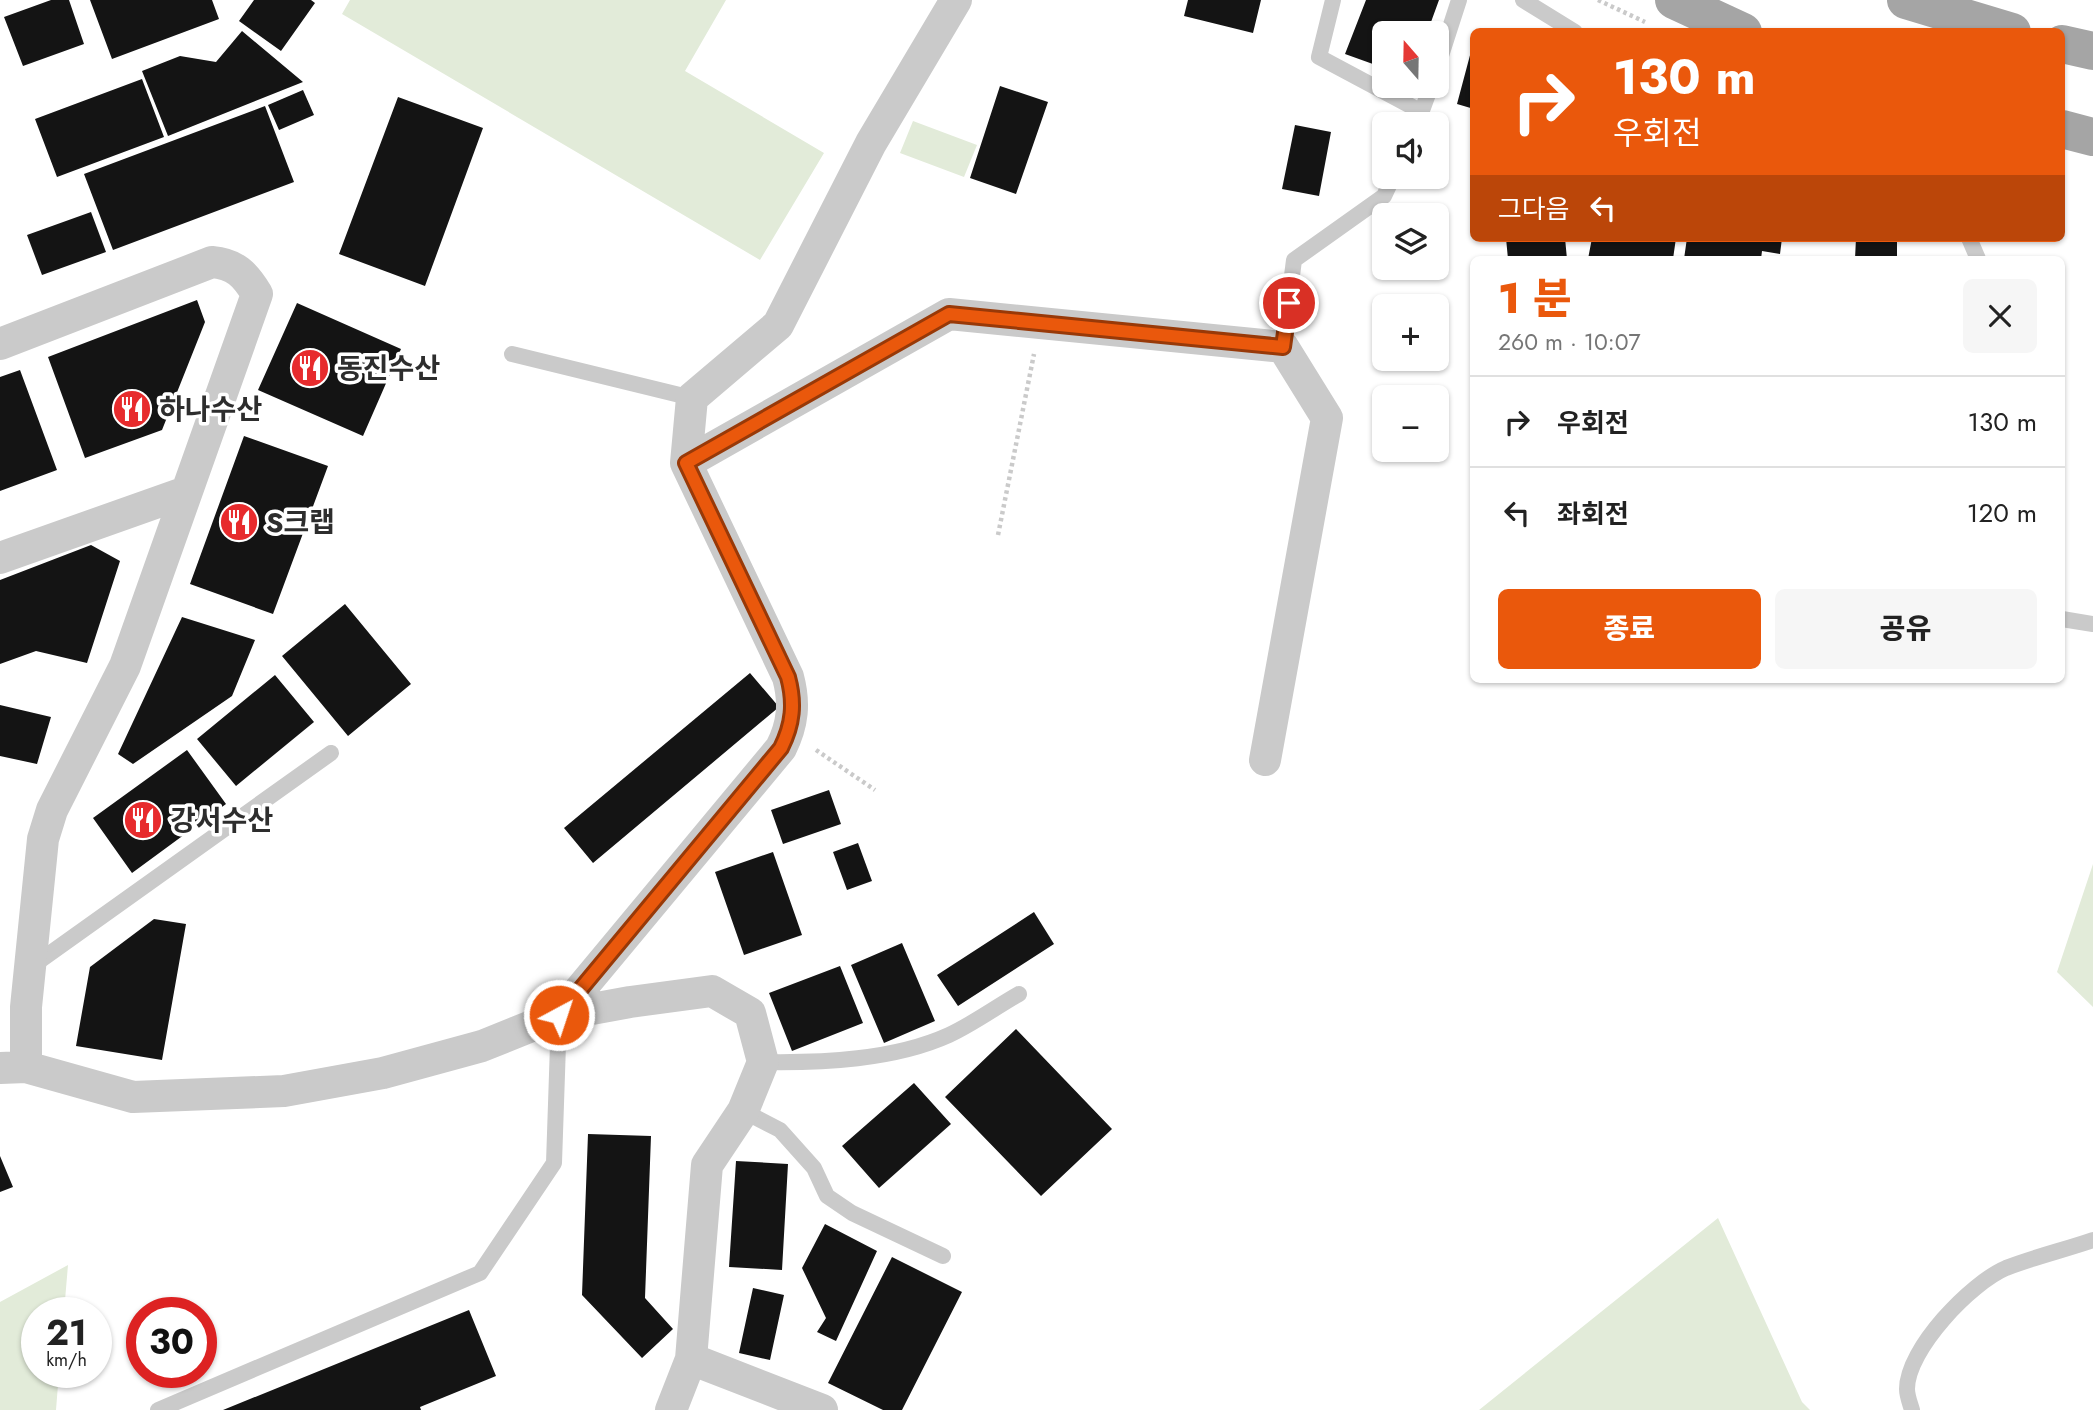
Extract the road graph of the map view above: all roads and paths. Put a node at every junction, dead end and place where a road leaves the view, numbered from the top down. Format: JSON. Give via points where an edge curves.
{"nodes":[{"id":1,"x":956,"y":0,"type":"edge"},
{"id":2,"x":1334,"y":0,"type":"edge"},
{"id":3,"x":1459,"y":0,"type":"edge"},
{"id":4,"x":1598,"y":0,"type":"edge"},
{"id":5,"x":1906,"y":0,"type":"edge"},
{"id":6,"x":1529,"y":2,"type":"edge"},
{"id":7,"x":1664,"y":13,"type":"edge"},
{"id":8,"x":1569,"y":28,"type":"edge"},
{"id":9,"x":1726,"y":28,"type":"edge"},
{"id":10,"x":1999,"y":28,"type":"edge"},
{"id":11,"x":1449,"y":31,"type":"edge"},
{"id":12,"x":2065,"y":45,"type":"edge"},
{"id":13,"x":2093,"y":51,"type":"edge"},
{"id":14,"x":1410,"y":112,"type":"edge"},
{"id":15,"x":2065,"y":130,"type":"edge"},
{"id":16,"x":2093,"y":137,"type":"edge"},
{"id":17,"x":1387,"y":189,"type":"edge"},
{"id":18,"x":1040,"y":323,"type":"junction"},
{"id":19,"x":0,"y":344,"type":"edge"},
{"id":20,"x":1283,"y":347,"type":"junction"},
{"id":21,"x":512,"y":354,"type":"dead end"},
{"id":22,"x":692,"y":398,"type":"junction"},
{"id":23,"x":686,"y":463,"type":"junction"},
{"id":24,"x":186,"y":492,"type":"junction"},
{"id":25,"x":998,"y":535,"type":"dead end"},
{"id":26,"x":0,"y":558,"type":"edge"},
{"id":27,"x":2065,"y":619,"type":"edge"},
{"id":28,"x":2093,"y":624,"type":"edge"},
{"id":29,"x":789,"y":732,"type":"junction"},
{"id":30,"x":331,"y":753,"type":"dead end"},
{"id":31,"x":1265,"y":760,"type":"dead end"},
{"id":32,"x":875,"y":790,"type":"dead end"},
{"id":33,"x":29,"y":968,"type":"junction"},
{"id":34,"x":1019,"y":994,"type":"dead end"},
{"id":35,"x":559,"y":1015,"type":"junction"},
{"id":36,"x":763,"y":1062,"type":"junction"},
{"id":37,"x":13,"y":1067,"type":"edge"},
{"id":38,"x":743,"y":1111,"type":"junction"},
{"id":39,"x":2093,"y":1241,"type":"edge"},
{"id":40,"x":943,"y":1256,"type":"dead end"},
{"id":41,"x":691,"y":1359,"type":"junction"},
{"id":42,"x":158,"y":1410,"type":"edge"},
{"id":43,"x":671,"y":1410,"type":"edge"},
{"id":44,"x":822,"y":1410,"type":"edge"},
{"id":45,"x":1912,"y":1410,"type":"edge"}],
"edges":[{"from":1,"to":22,"type":"street","via":[[878,131],[778,325]]},
{"from":2,"to":14,"type":"lane","via":[[1319,57]]},
{"from":3,"to":11,"type":"lane"},
{"from":4,"to":7,"type":"path"},
{"from":5,"to":10,"type":"main road"},
{"from":6,"to":8,"type":"lane"},
{"from":7,"to":9,"type":"main road"},
{"from":12,"to":13,"type":"main road"},
{"from":15,"to":16,"type":"main road"},
{"from":17,"to":20,"type":"lane","via":[[1384,196],[1294,260]]},
{"from":18,"to":20,"type":"street"},
{"from":18,"to":23,"type":"street","via":[[949,314]]},
{"from":18,"to":25,"type":"path"},
{"from":19,"to":24,"type":"street","via":[[212,262],[229,264],[247,276],[257,294]]},
{"from":20,"to":31,"type":"street","via":[[1326,418]]},
{"from":21,"to":22,"type":"lane"},
{"from":22,"to":23,"type":"street"},
{"from":23,"to":29,"type":"street","via":[[788,677],[793,695]]},
{"from":24,"to":26,"type":"street"},
{"from":24,"to":33,"type":"street","via":[[125,666],[52,810],[43,839]]},
{"from":27,"to":28,"type":"lane"},
{"from":29,"to":32,"type":"path"},
{"from":29,"to":35,"type":"street","via":[[781,748]]},
{"from":30,"to":33,"type":"lane"},
{"from":33,"to":37,"type":"street"},
{"from":34,"to":36,"type":"lane","via":[[948,1035],[891,1051],[821,1063]]},
{"from":35,"to":36,"type":"street","via":[[712,991],[750,1013]]},
{"from":35,"to":37,"type":"street","via":[[482,1046],[383,1073],[284,1091],[133,1097]]},
{"from":35,"to":42,"type":"lane","via":[[554,1163],[480,1273]]},
{"from":36,"to":38,"type":"street"},
{"from":38,"to":40,"type":"lane","via":[[780,1130],[814,1168],[827,1196],[852,1213]]},
{"from":38,"to":41,"type":"street","via":[[707,1165]]},
{"from":39,"to":45,"type":"lane","via":[[2005,1269],[1956,1306],[1915,1359],[1907,1388]]},
{"from":41,"to":43,"type":"street"},
{"from":41,"to":44,"type":"street"}]}
